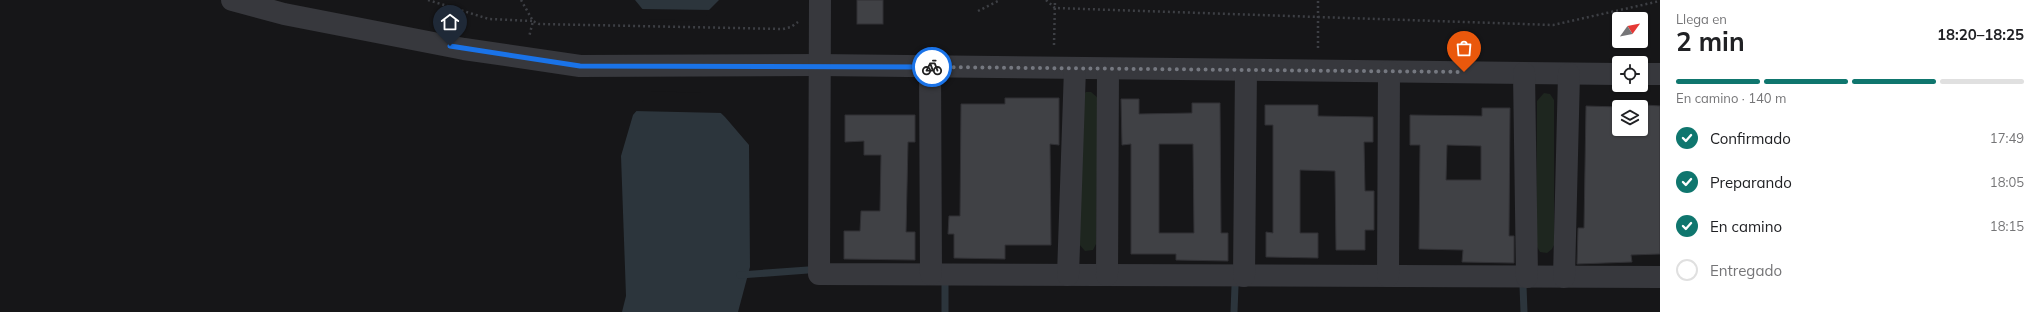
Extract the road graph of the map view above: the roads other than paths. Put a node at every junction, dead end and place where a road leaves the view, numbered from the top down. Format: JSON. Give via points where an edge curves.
{"nodes":[{"id":1,"x":232,"y":0,"type":"edge"},
{"id":2,"x":820,"y":0,"type":"edge"},
{"id":3,"x":819,"y":65,"type":"junction"},
{"id":4,"x":930,"y":67,"type":"junction"},
{"id":5,"x":1075,"y":68,"type":"junction"},
{"id":6,"x":1108,"y":68,"type":"junction"},
{"id":7,"x":1246,"y":70,"type":"junction"},
{"id":8,"x":1389,"y":72,"type":"junction"},
{"id":9,"x":1524,"y":73,"type":"junction"},
{"id":10,"x":1569,"y":74,"type":"junction"},
{"id":11,"x":1612,"y":74,"type":"edge"},
{"id":12,"x":1648,"y":74,"type":"edge"},
{"id":13,"x":1660,"y":74,"type":"edge"},
{"id":14,"x":931,"y":274,"type":"junction"},
{"id":15,"x":1068,"y":275,"type":"junction"},
{"id":16,"x":1107,"y":275,"type":"junction"},
{"id":17,"x":1244,"y":276,"type":"junction"},
{"id":18,"x":1388,"y":276,"type":"junction"},
{"id":19,"x":1527,"y":277,"type":"junction"},
{"id":20,"x":1564,"y":277,"type":"junction"},
{"id":21,"x":1660,"y":278,"type":"edge"}],
"edges":[{"from":1,"to":3,"type":"street","via":[[300,18],[464,49],[580,66]]},
{"from":2,"to":3,"type":"street"},
{"from":3,"to":4,"type":"street"},
{"from":3,"to":14,"type":"street","via":[[819,274]]},
{"from":4,"to":5,"type":"street"},
{"from":4,"to":14,"type":"street"},
{"from":5,"to":6,"type":"street"},
{"from":5,"to":15,"type":"street"},
{"from":6,"to":7,"type":"street"},
{"from":6,"to":16,"type":"street"},
{"from":7,"to":8,"type":"street"},
{"from":7,"to":17,"type":"street"},
{"from":8,"to":9,"type":"street"},
{"from":8,"to":18,"type":"street"},
{"from":9,"to":10,"type":"street"},
{"from":9,"to":19,"type":"street"},
{"from":10,"to":11,"type":"street"},
{"from":10,"to":20,"type":"street"},
{"from":12,"to":13,"type":"street"},
{"from":14,"to":15,"type":"street"},
{"from":15,"to":16,"type":"street"},
{"from":16,"to":17,"type":"street"},
{"from":17,"to":18,"type":"street"},
{"from":18,"to":19,"type":"street"},
{"from":19,"to":20,"type":"street"},
{"from":20,"to":21,"type":"street"}]}
